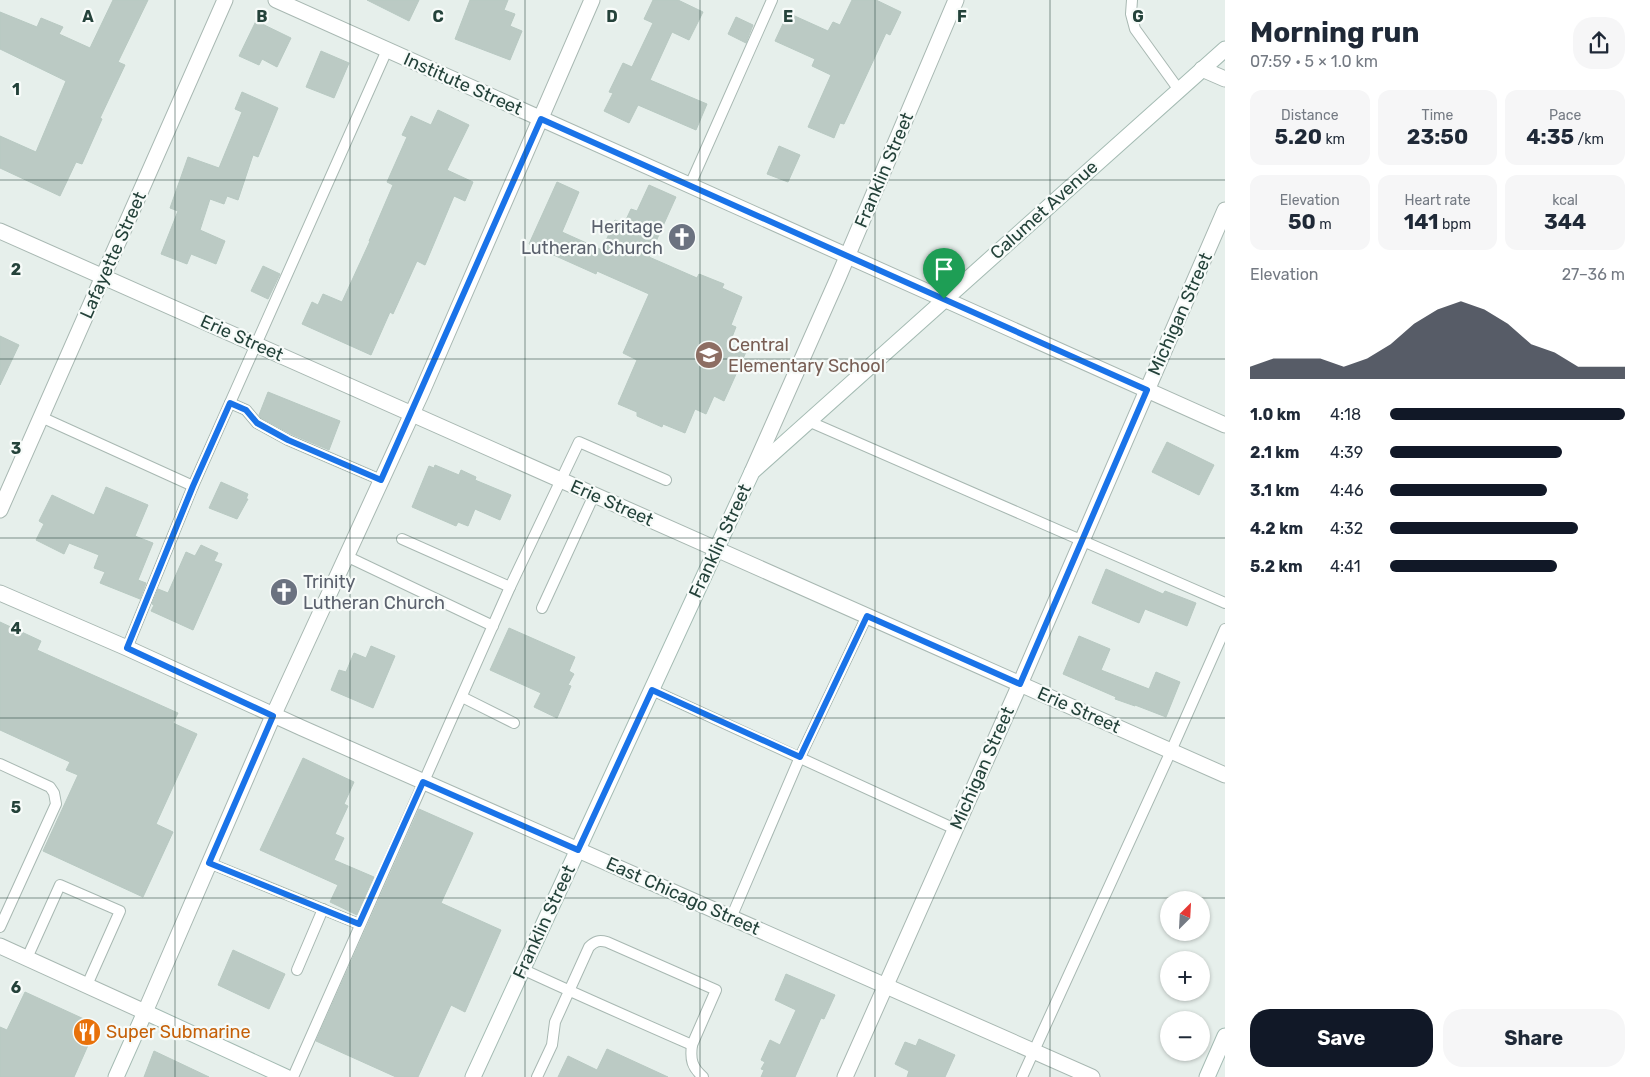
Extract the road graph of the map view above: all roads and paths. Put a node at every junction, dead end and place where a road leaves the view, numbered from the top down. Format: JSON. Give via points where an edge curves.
{"nodes":[{"id":1,"x":225,"y":0,"type":"edge"},
{"id":2,"x":276,"y":0,"type":"edge"},
{"id":3,"x":592,"y":0,"type":"edge"},
{"id":4,"x":772,"y":0,"type":"edge"},
{"id":5,"x":956,"y":0,"type":"edge"},
{"id":6,"x":1132,"y":0,"type":"edge"},
{"id":7,"x":1225,"y":49,"type":"edge"},
{"id":8,"x":387,"y":50,"type":"junction"},
{"id":9,"x":1202,"y":69,"type":"junction"},
{"id":10,"x":1225,"y":79,"type":"edge"},
{"id":11,"x":1179,"y":90,"type":"junction"},
{"id":12,"x":541,"y":119,"type":"junction"},
{"id":13,"x":690,"y":185,"type":"junction"},
{"id":14,"x":1225,"y":210,"type":"edge"},
{"id":15,"x":0,"y":231,"type":"edge"},
{"id":16,"x":847,"y":256,"type":"junction"},
{"id":17,"x":103,"y":276,"type":"junction"},
{"id":18,"x":944,"y":299,"type":"junction"},
{"id":19,"x":256,"y":344,"type":"junction"},
{"id":20,"x":1147,"y":390,"type":"junction"},
{"id":21,"x":230,"y":403,"type":"junction"},
{"id":22,"x":412,"y":414,"type":"junction"},
{"id":23,"x":41,"y":417,"type":"junction"},
{"id":24,"x":808,"y":420,"type":"junction"},
{"id":25,"x":1225,"y":425,"type":"edge"},
{"id":26,"x":752,"y":472,"type":"junction"},
{"id":27,"x":560,"y":479,"type":"junction"},
{"id":28,"x":381,"y":480,"type":"junction"},
{"id":29,"x":666,"y":480,"type":"dead end"},
{"id":30,"x":193,"y":486,"type":"junction"},
{"id":31,"x":594,"y":494,"type":"junction"},
{"id":32,"x":0,"y":510,"type":"edge"},
{"id":33,"x":402,"y":539,"type":"dead end"},
{"id":34,"x":1081,"y":540,"type":"junction"},
{"id":35,"x":717,"y":549,"type":"junction"},
{"id":36,"x":346,"y":556,"type":"junction"},
{"id":37,"x":510,"y":587,"type":"junction"},
{"id":38,"x":0,"y":593,"type":"edge"},
{"id":39,"x":1225,"y":602,"type":"edge"},
{"id":40,"x":542,"y":608,"type":"dead end"},
{"id":41,"x":867,"y":616,"type":"junction"},
{"id":42,"x":493,"y":626,"type":"junction"},
{"id":43,"x":1225,"y":628,"type":"edge"},
{"id":44,"x":127,"y":648,"type":"junction"},
{"id":45,"x":1020,"y":684,"type":"junction"},
{"id":46,"x":652,"y":690,"type":"junction"},
{"id":47,"x":462,"y":697,"type":"junction"},
{"id":48,"x":273,"y":716,"type":"junction"},
{"id":49,"x":514,"y":722,"type":"dead end"},
{"id":50,"x":1171,"y":751,"type":"junction"},
{"id":51,"x":800,"y":757,"type":"junction"},
{"id":52,"x":0,"y":764,"type":"edge"},
{"id":53,"x":1225,"y":775,"type":"edge"},
{"id":54,"x":423,"y":782,"type":"junction"},
{"id":55,"x":955,"y":828,"type":"junction"},
{"id":56,"x":578,"y":850,"type":"junction"},
{"id":57,"x":209,"y":863,"type":"junction"},
{"id":58,"x":323,"y":909,"type":"junction"},
{"id":59,"x":731,"y":918,"type":"junction"},
{"id":60,"x":359,"y":924,"type":"junction"},
{"id":61,"x":0,"y":927,"type":"edge"},
{"id":62,"x":0,"y":946,"type":"edge"},
{"id":63,"x":27,"y":958,"type":"junction"},
{"id":64,"x":522,"y":969,"type":"junction"},
{"id":65,"x":298,"y":970,"type":"dead end"},
{"id":66,"x":87,"y":985,"type":"junction"},
{"id":67,"x":886,"y":986,"type":"junction"},
{"id":68,"x":569,"y":990,"type":"junction"},
{"id":69,"x":145,"y":1012,"type":"junction"},
{"id":70,"x":1225,"y":1036,"type":"edge"},
{"id":71,"x":692,"y":1045,"type":"junction"},
{"id":72,"x":1034,"y":1051,"type":"junction"},
{"id":73,"x":116,"y":1077,"type":"edge"},
{"id":74,"x":286,"y":1077,"type":"edge"},
{"id":75,"x":292,"y":1077,"type":"edge"},
{"id":76,"x":473,"y":1077,"type":"edge"},
{"id":77,"x":537,"y":1077,"type":"edge"},
{"id":78,"x":703,"y":1077,"type":"edge"},
{"id":79,"x":845,"y":1077,"type":"edge"},
{"id":80,"x":1022,"y":1077,"type":"edge"},
{"id":81,"x":1092,"y":1077,"type":"edge"},
{"id":82,"x":1207,"y":1077,"type":"edge"}],
"edges":[{"from":1,"to":17,"type":"street","name":"Lafayette Street"},
{"from":2,"to":8,"type":"street","name":"Institute Street"},
{"from":3,"to":12,"type":"street"},
{"from":4,"to":13,"type":"lane"},
{"from":5,"to":16,"type":"street","name":"Franklin Street"},
{"from":6,"to":11,"type":"lane","via":[[1131,14],[1136,29]]},
{"from":7,"to":9,"type":"street","name":"Calumet Avenue"},
{"from":8,"to":12,"type":"street","name":"Institute Street"},
{"from":8,"to":19,"type":"lane"},
{"from":9,"to":10,"type":"street"},
{"from":9,"to":11,"type":"street","name":"Calumet Avenue"},
{"from":11,"to":18,"type":"street","name":"Calumet Avenue"},
{"from":12,"to":13,"type":"street","name":"Institute Street"},
{"from":12,"to":22,"type":"street"},
{"from":13,"to":16,"type":"street","name":"Institute Street"},
{"from":14,"to":20,"type":"street","name":"Michigan Street"},
{"from":15,"to":17,"type":"street","name":"Erie Street"},
{"from":16,"to":18,"type":"street","name":"Institute Street"},
{"from":16,"to":26,"type":"street","name":"Franklin Street"},
{"from":17,"to":19,"type":"street","name":"Erie Street"},
{"from":17,"to":23,"type":"street","name":"Lafayette Street"},
{"from":18,"to":20,"type":"street","name":"Institute Street"},
{"from":18,"to":24,"type":"street","name":"Calumet Avenue"},
{"from":19,"to":21,"type":"lane"},
{"from":19,"to":22,"type":"street","name":"Erie Street"},
{"from":20,"to":25,"type":"street","name":"Institute Street"},
{"from":20,"to":34,"type":"street","name":"Michigan Street"},
{"from":21,"to":28,"type":"lane","via":[[246,410],[257,423],[288,440]]},
{"from":21,"to":30,"type":"lane"},
{"from":22,"to":27,"type":"street","name":"Erie Street"},
{"from":22,"to":28,"type":"street"},
{"from":23,"to":30,"type":"lane"},
{"from":23,"to":32,"type":"street","name":"Lafayette Street"},
{"from":24,"to":26,"type":"street","name":"Calumet Avenue"},
{"from":24,"to":34,"type":"lane"},
{"from":26,"to":35,"type":"street","name":"Franklin Street"},
{"from":27,"to":29,"type":"lane","via":[[578,442]]},
{"from":27,"to":31,"type":"street","name":"Erie Street"},
{"from":27,"to":37,"type":"lane"},
{"from":28,"to":36,"type":"street"},
{"from":30,"to":44,"type":"lane"},
{"from":31,"to":35,"type":"street","name":"Erie Street"},
{"from":31,"to":40,"type":"lane"},
{"from":33,"to":37,"type":"lane"},
{"from":34,"to":39,"type":"lane"},
{"from":34,"to":45,"type":"street","name":"Michigan Street"},
{"from":35,"to":41,"type":"street","name":"Erie Street"},
{"from":35,"to":46,"type":"street","name":"Franklin Street"},
{"from":36,"to":42,"type":"lane"},
{"from":36,"to":48,"type":"street"},
{"from":37,"to":42,"type":"lane"},
{"from":38,"to":44,"type":"street","name":"East Chicago Street"},
{"from":41,"to":45,"type":"street","name":"Erie Street"},
{"from":41,"to":51,"type":"lane"},
{"from":42,"to":47,"type":"lane"},
{"from":43,"to":50,"type":"lane"},
{"from":44,"to":48,"type":"street","name":"East Chicago Street"},
{"from":45,"to":50,"type":"street","name":"Erie Street"},
{"from":45,"to":55,"type":"street","name":"Michigan Street"},
{"from":46,"to":51,"type":"lane"},
{"from":46,"to":56,"type":"street","name":"Franklin Street"},
{"from":47,"to":49,"type":"lane"},
{"from":47,"to":54,"type":"lane"},
{"from":48,"to":54,"type":"street","name":"East Chicago Street"},
{"from":48,"to":57,"type":"street"},
{"from":50,"to":53,"type":"street","name":"Erie Street"},
{"from":50,"to":72,"type":"lane"},
{"from":51,"to":55,"type":"lane"},
{"from":51,"to":59,"type":"lane"},
{"from":52,"to":61,"type":"lane","via":[[50,787],[56,804]]},
{"from":54,"to":56,"type":"street","name":"East Chicago Street"},
{"from":54,"to":60,"type":"lane"},
{"from":55,"to":67,"type":"street","name":"Michigan Street"},
{"from":56,"to":59,"type":"street","name":"East Chicago Street"},
{"from":56,"to":64,"type":"street","name":"Franklin Street"},
{"from":57,"to":58,"type":"lane"},
{"from":57,"to":69,"type":"street"},
{"from":58,"to":60,"type":"lane"},
{"from":58,"to":65,"type":"lane"},
{"from":59,"to":67,"type":"street","name":"East Chicago Street"},
{"from":60,"to":75,"type":"lane"},
{"from":62,"to":63,"type":"street"},
{"from":63,"to":66,"type":"street"},
{"from":63,"to":66,"type":"lane","via":[[60,885],[120,911]]},
{"from":64,"to":68,"type":"lane"},
{"from":64,"to":76,"type":"street","name":"Franklin Street"},
{"from":66,"to":69,"type":"street"},
{"from":67,"to":72,"type":"street","name":"East Chicago Street"},
{"from":67,"to":79,"type":"street","name":"Michigan Street"},
{"from":68,"to":71,"type":"lane"},
{"from":68,"to":71,"type":"lane","via":[[589,947],[598,940],[716,990]]},
{"from":68,"to":77,"type":"lane","via":[[555,1022],[552,1045]]},
{"from":69,"to":73,"type":"street"},
{"from":69,"to":74,"type":"street"},
{"from":70,"to":82,"type":"street"},
{"from":71,"to":78,"type":"lane","via":[[692,1064]]},
{"from":72,"to":80,"type":"lane"},
{"from":72,"to":81,"type":"street","name":"East Chicago Street"}]}
